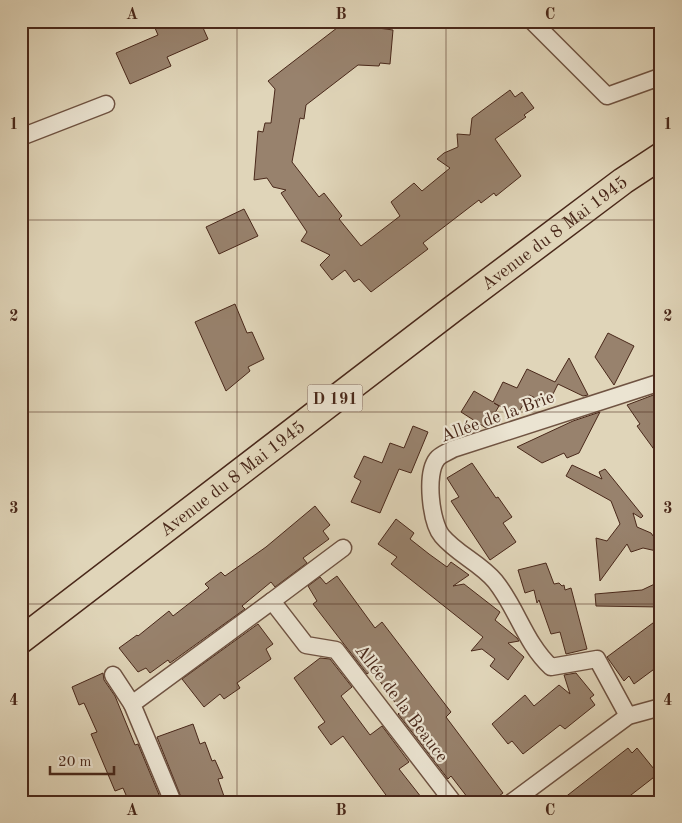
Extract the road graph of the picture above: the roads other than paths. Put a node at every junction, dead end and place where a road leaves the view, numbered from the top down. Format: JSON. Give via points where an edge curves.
{"nodes":[{"id":1,"x":532,"y":21,"type":"edge"},
{"id":2,"x":661,"y":85,"type":"edge"},
{"id":3,"x":106,"y":104,"type":"dead end"},
{"id":4,"x":21,"y":137,"type":"edge"},
{"id":5,"x":661,"y":156,"type":"edge"},
{"id":6,"x":661,"y":382,"type":"edge"},
{"id":7,"x":344,"y":548,"type":"dead end"},
{"id":8,"x":272,"y":601,"type":"junction"},
{"id":9,"x":21,"y":640,"type":"edge"},
{"id":10,"x":113,"y":675,"type":"dead end"},
{"id":11,"x":132,"y":704,"type":"junction"},
{"id":12,"x":661,"y":707,"type":"edge"},
{"id":13,"x":628,"y":716,"type":"junction"},
{"id":14,"x":173,"y":802,"type":"edge"},
{"id":15,"x":453,"y":802,"type":"edge"},
{"id":16,"x":512,"y":802,"type":"edge"}],
"edges":[{"from":1,"to":2,"type":"street","via":[[607,96],[657,78]]},
{"from":3,"to":4,"type":"street"},
{"from":5,"to":9,"type":"main road","name":"Avenue du 8 Mai 1945","number":"D 191","via":[[454,308]]},
{"from":6,"to":13,"type":"street","name":"Allée de la Brie","via":[[453,449],[437,459],[429,479],[434,515],[441,535],[495,581],[537,654],[551,667],[596,659]]},
{"from":7,"to":8,"type":"street"},
{"from":8,"to":11,"type":"street"},
{"from":8,"to":15,"type":"street","name":"Allée de la Beauce","via":[[306,645],[336,650]]},
{"from":10,"to":11,"type":"street"},
{"from":11,"to":14,"type":"street"},
{"from":12,"to":13,"type":"street"},
{"from":13,"to":16,"type":"street"}]}
